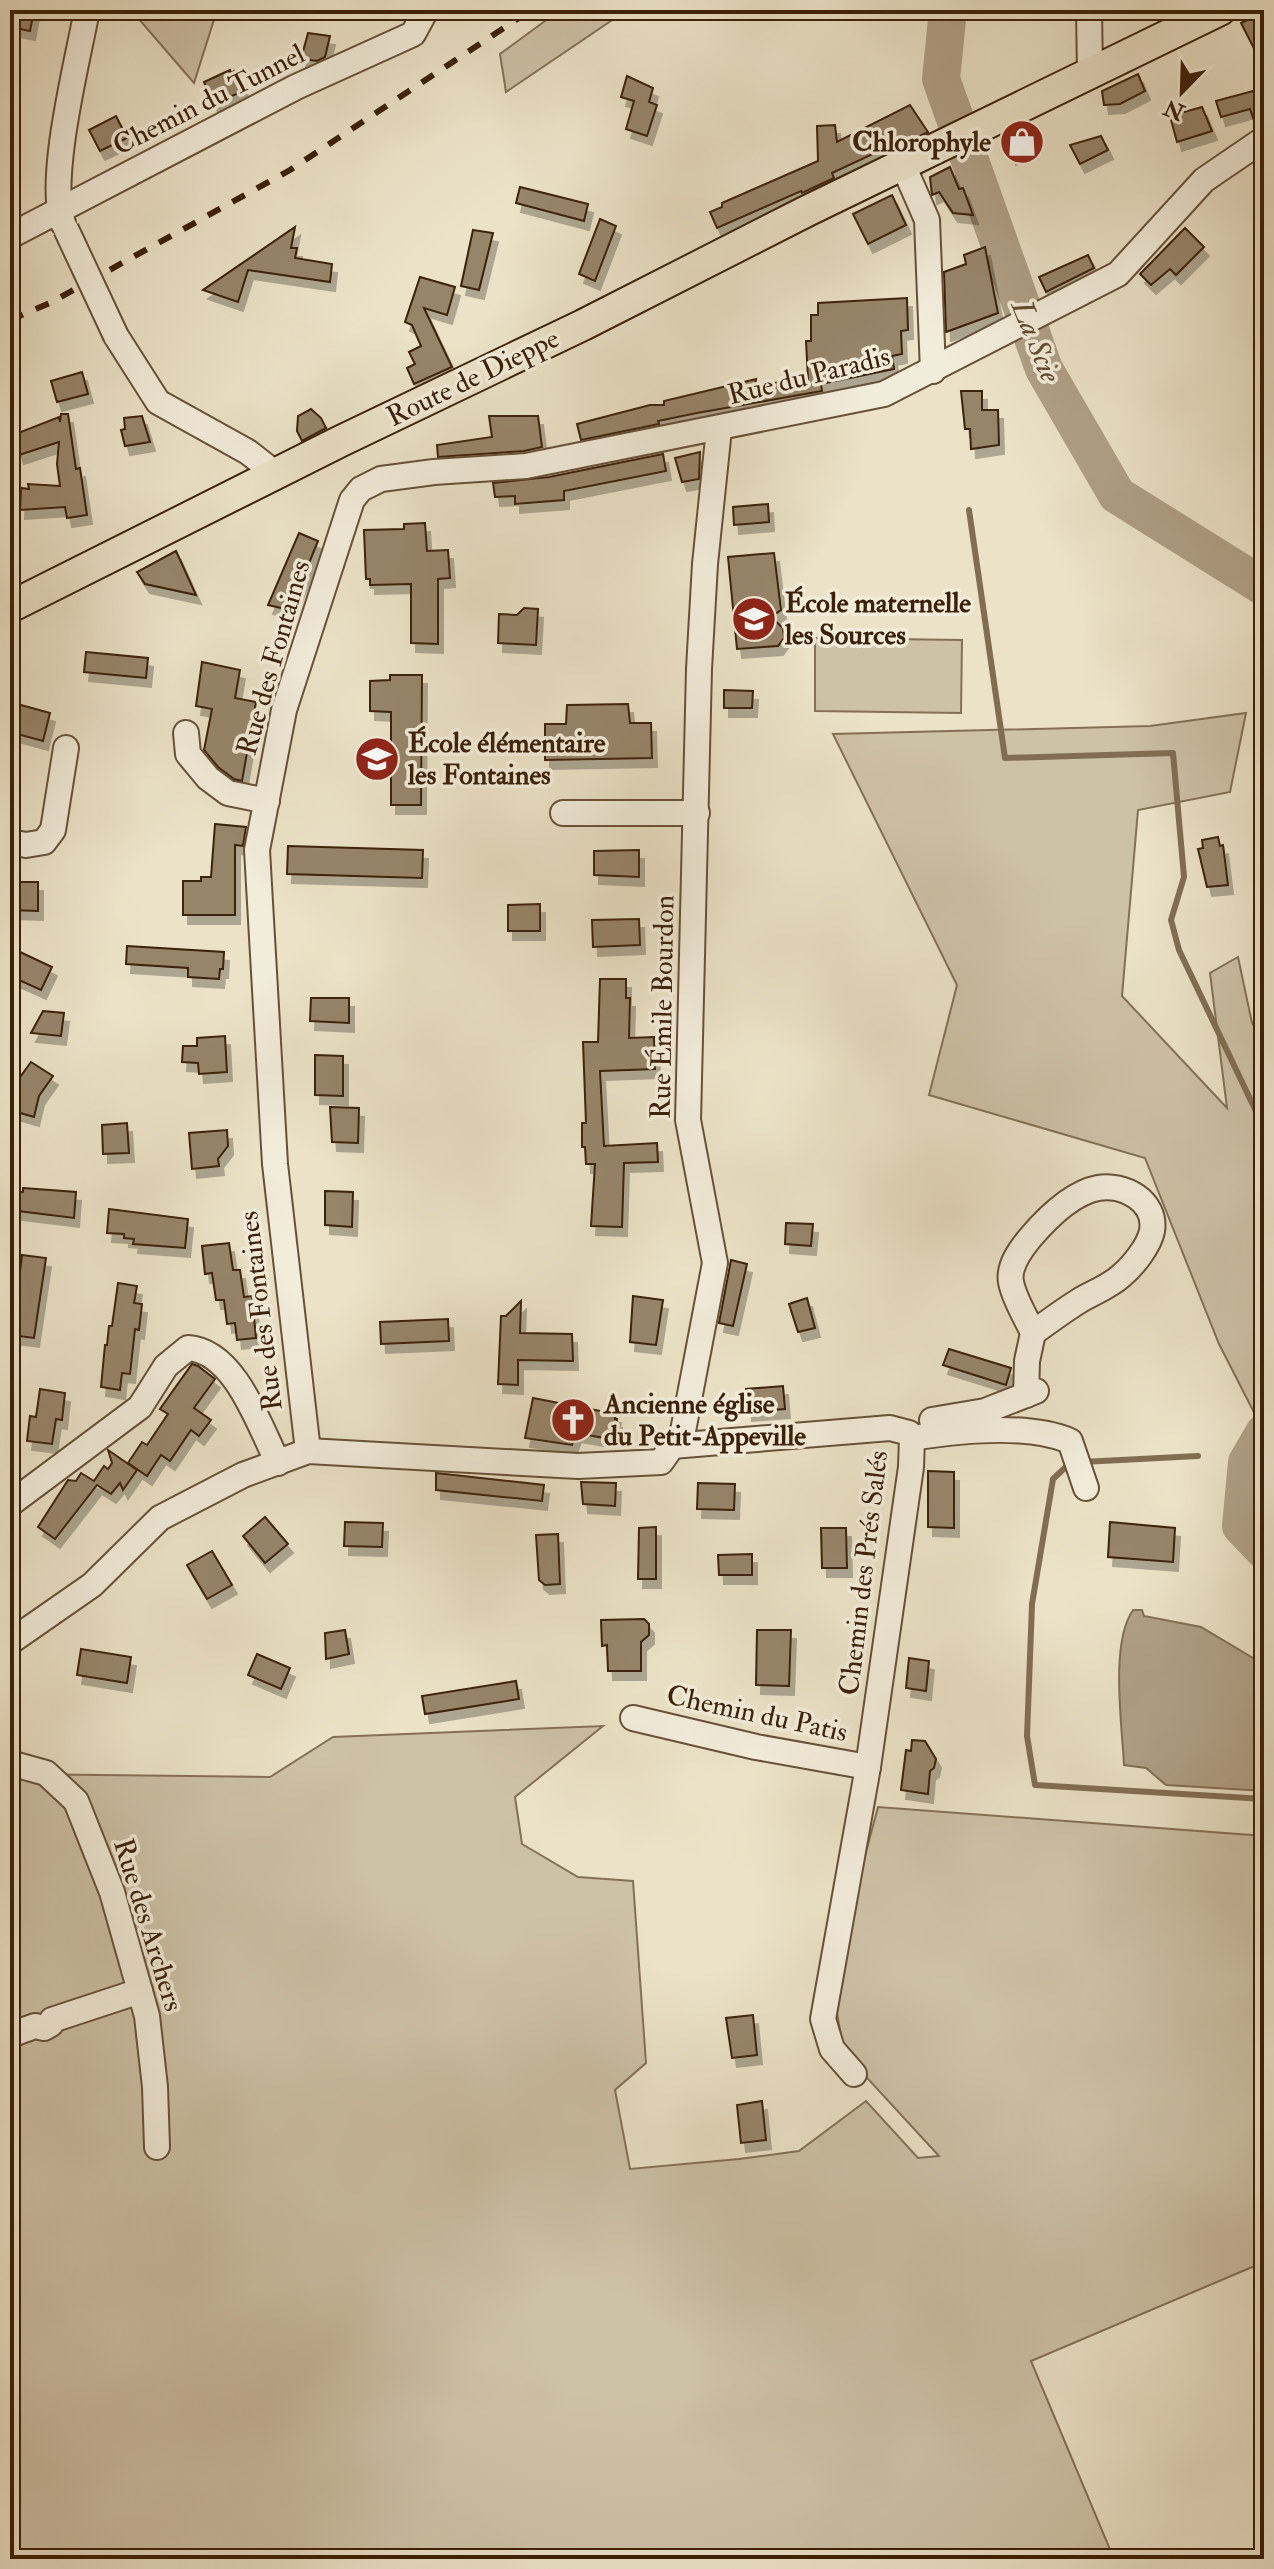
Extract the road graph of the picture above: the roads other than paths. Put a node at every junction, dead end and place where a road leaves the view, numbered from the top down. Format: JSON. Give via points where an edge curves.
{"nodes":[{"id":1,"x":87,"y":10,"type":"edge"},
{"id":2,"x":426,"y":10,"type":"edge"},
{"id":3,"x":1089,"y":10,"type":"edge"},
{"id":4,"x":1220,"y":10,"type":"edge"},
{"id":5,"x":1090,"y":73,"type":"junction"},
{"id":6,"x":1264,"y":139,"type":"edge"},
{"id":7,"x":903,"y":165,"type":"junction"},
{"id":8,"x":62,"y":220,"type":"junction"},
{"id":9,"x":12,"y":233,"type":"edge"},
{"id":10,"x":933,"y":371,"type":"junction"},
{"id":11,"x":719,"y":429,"type":"junction"},
{"id":12,"x":276,"y":474,"type":"junction"},
{"id":13,"x":10,"y":607,"type":"edge"},
{"id":14,"x":186,"y":733,"type":"dead end"},
{"id":15,"x":66,"y":748,"type":"dead end"},
{"id":16,"x":267,"y":801,"type":"junction"},
{"id":17,"x":563,"y":813,"type":"dead end"},
{"id":18,"x":697,"y":813,"type":"junction"},
{"id":19,"x":10,"y":842,"type":"edge"},
{"id":20,"x":1033,"y":1333,"type":"junction"},
{"id":21,"x":910,"y":1435,"type":"junction"},
{"id":22,"x":672,"y":1446,"type":"junction"},
{"id":23,"x":308,"y":1451,"type":"junction"},
{"id":24,"x":278,"y":1463,"type":"junction"},
{"id":25,"x":1084,"y":1482,"type":"dead end"},
{"id":26,"x":10,"y":1504,"type":"edge"},
{"id":27,"x":10,"y":1642,"type":"edge"},
{"id":28,"x":633,"y":1718,"type":"dead end"},
{"id":29,"x":10,"y":1763,"type":"edge"},
{"id":30,"x":868,"y":1767,"type":"junction"},
{"id":31,"x":140,"y":1991,"type":"junction"},
{"id":32,"x":10,"y":2035,"type":"edge"},
{"id":33,"x":854,"y":2074,"type":"dead end"},
{"id":34,"x":157,"y":2147,"type":"dead end"}],
"edges":[{"from":1,"to":8,"type":"street","via":[[61,155]]},
{"from":2,"to":8,"type":"street","name":"Chemin du Tunnel","via":[[413,34],[268,101]]},
{"from":3,"to":5,"type":"street"},
{"from":4,"to":5,"type":"main road"},
{"from":5,"to":7,"type":"main road","name":"Route de Dieppe"},
{"from":6,"to":10,"type":"street","name":"Rue du Paradis","via":[[1204,180],[1118,274]]},
{"from":7,"to":10,"type":"street","via":[[927,220]]},
{"from":7,"to":12,"type":"main road","name":"Route de Dieppe"},
{"from":8,"to":9,"type":"street","name":"Chemin du Tunnel"},
{"from":8,"to":12,"type":"street","bridge":true,"via":[[116,336],[158,402],[248,452]]},
{"from":10,"to":11,"type":"street","name":"Rue du Paradis","via":[[884,394]]},
{"from":11,"to":16,"type":"street","name":"Rue des Fontaines","via":[[526,466],[381,479],[361,489],[352,500],[284,710]]},
{"from":11,"to":18,"type":"street","name":"Rue Émile Bourdon","via":[[705,564]]},
{"from":12,"to":13,"type":"main road","name":"Route de Dieppe"},
{"from":14,"to":16,"type":"street","via":[[188,754],[208,778],[228,793]]},
{"from":15,"to":19,"type":"street","via":[[53,830],[44,842]]},
{"from":16,"to":23,"type":"street","name":"Rue des Fontaines","via":[[257,850],[274,1149]]},
{"from":17,"to":18,"type":"street"},
{"from":18,"to":22,"type":"street","name":"Rue Émile Bourdon","via":[[688,1120],[715,1263],[683,1431]]},
{"from":20,"to":20,"type":"street","via":[[1120,1277],[1135,1261],[1152,1230],[1151,1213],[1140,1199],[1127,1190],[1096,1188],[1066,1203],[1020,1250],[1011,1281]]},
{"from":20,"to":21,"type":"street","via":[[1027,1361],[1031,1393],[985,1411],[930,1421]]},
{"from":21,"to":22,"type":"street","name":"Chemin des Prés Salés","via":[[890,1428]]},
{"from":21,"to":25,"type":"street","via":[[1049,1432],[1070,1441]]},
{"from":21,"to":30,"type":"street","name":"Chemin des Prés Salés","via":[[911,1467]]},
{"from":22,"to":23,"type":"street","via":[[661,1462],[578,1466]]},
{"from":23,"to":24,"type":"street"},
{"from":24,"to":26,"type":"street","via":[[238,1381],[204,1349],[188,1348],[166,1366],[140,1407]]},
{"from":24,"to":27,"type":"street","via":[[160,1518],[92,1585]]},
{"from":28,"to":30,"type":"street","name":"Chemin du Patis"},
{"from":29,"to":31,"type":"street","name":"Rue des Archers","via":[[46,1773],[76,1801],[112,1892]]},
{"from":30,"to":33,"type":"street","name":"Chemin des Prés Salés","via":[[823,2019],[832,2049]]},
{"from":31,"to":32,"type":"street"},
{"from":31,"to":34,"type":"street","name":"Rue des Archers","via":[[155,2087]]}]}
